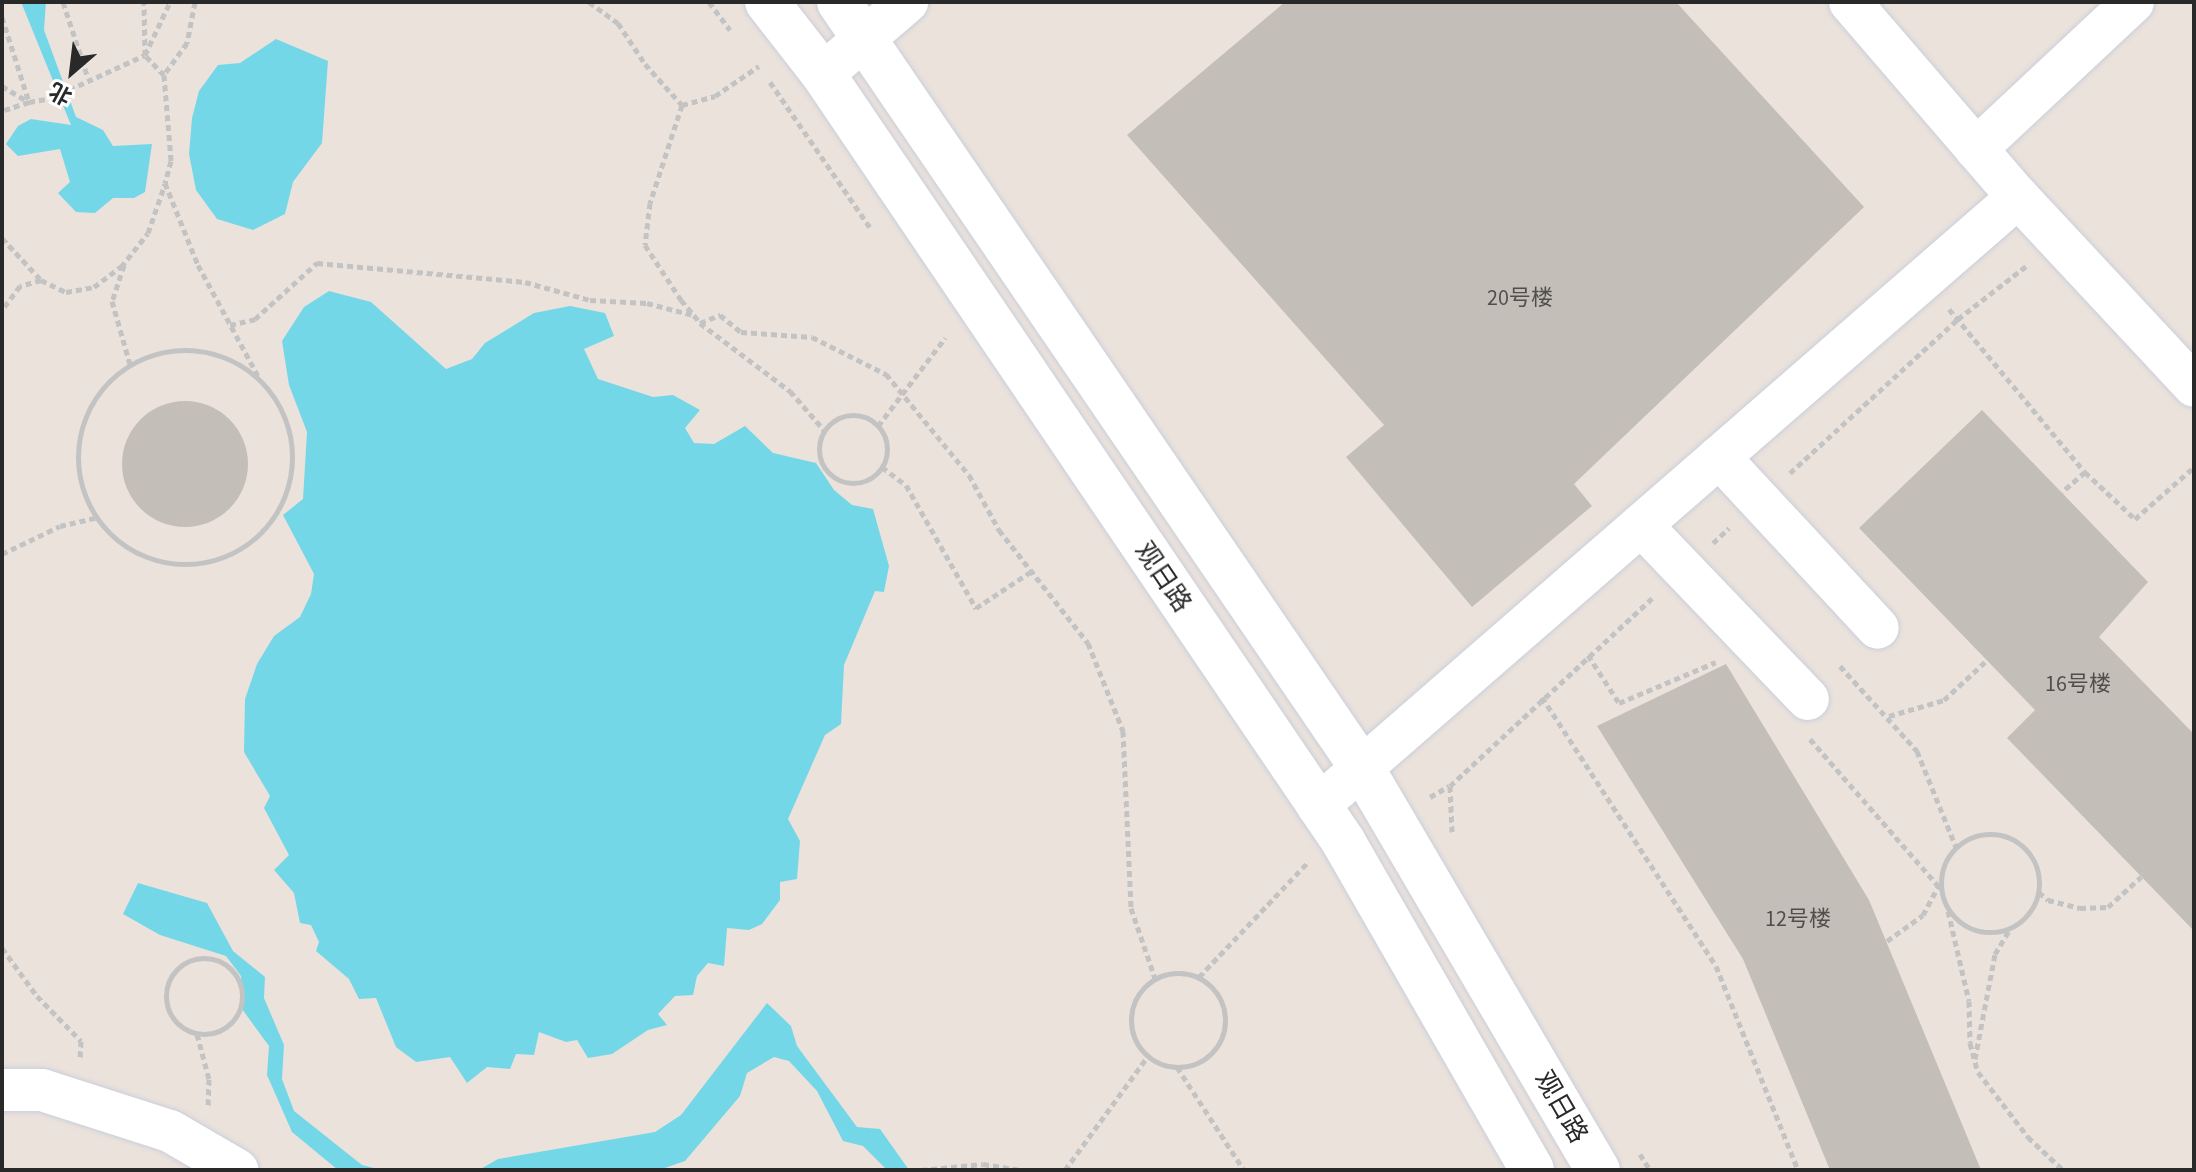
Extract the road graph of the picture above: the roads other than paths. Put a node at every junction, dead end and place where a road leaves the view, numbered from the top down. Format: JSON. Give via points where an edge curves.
{"nodes":[{"id":1,"x":767,"y":2,"type":"edge"},
{"id":2,"x":839,"y":2,"type":"edge"},
{"id":3,"x":907,"y":2,"type":"edge"},
{"id":4,"x":1850,"y":2,"type":"edge"},
{"id":5,"x":2133,"y":2,"type":"edge"},
{"id":6,"x":867,"y":37,"type":"junction"},
{"id":7,"x":823,"y":74,"type":"junction"},
{"id":8,"x":1976,"y":149,"type":"junction"},
{"id":9,"x":2018,"y":197,"type":"junction"},
{"id":10,"x":2194,"y":386,"type":"edge"},
{"id":11,"x":1719,"y":457,"type":"junction"},
{"id":12,"x":1641,"y":525,"type":"junction"},
{"id":13,"x":1878,"y":628,"type":"dead end"},
{"id":14,"x":1797,"y":700,"type":"road end"},
{"id":15,"x":1362,"y":768,"type":"junction"},
{"id":16,"x":1318,"y":806,"type":"junction"},
{"id":17,"x":2,"y":1090,"type":"edge"},
{"id":18,"x":228,"y":1165,"type":"edge"},
{"id":19,"x":1532,"y":1170,"type":"edge"},
{"id":20,"x":1598,"y":1170,"type":"edge"}],
"edges":[{"from":1,"to":7,"type":"street","name":"观日路"},
{"from":2,"to":6,"type":"street","name":"观日路"},
{"from":3,"to":6,"type":"street"},
{"from":4,"to":8,"type":"street"},
{"from":5,"to":8,"type":"street"},
{"from":6,"to":7,"type":"street"},
{"from":6,"to":15,"type":"street","name":"观日路"},
{"from":7,"to":16,"type":"street","name":"观日路"},
{"from":8,"to":9,"type":"street"},
{"from":9,"to":10,"type":"street"},
{"from":9,"to":11,"type":"street"},
{"from":11,"to":12,"type":"street"},
{"from":11,"to":13,"type":"street"},
{"from":12,"to":14,"type":"street"},
{"from":12,"to":15,"type":"street"},
{"from":15,"to":16,"type":"street"},
{"from":15,"to":20,"type":"street","name":"观日路"},
{"from":16,"to":19,"type":"street","name":"观日路"},
{"from":17,"to":18,"type":"street","via":[[42,1090],[74,1099],[170,1131]]}]}
